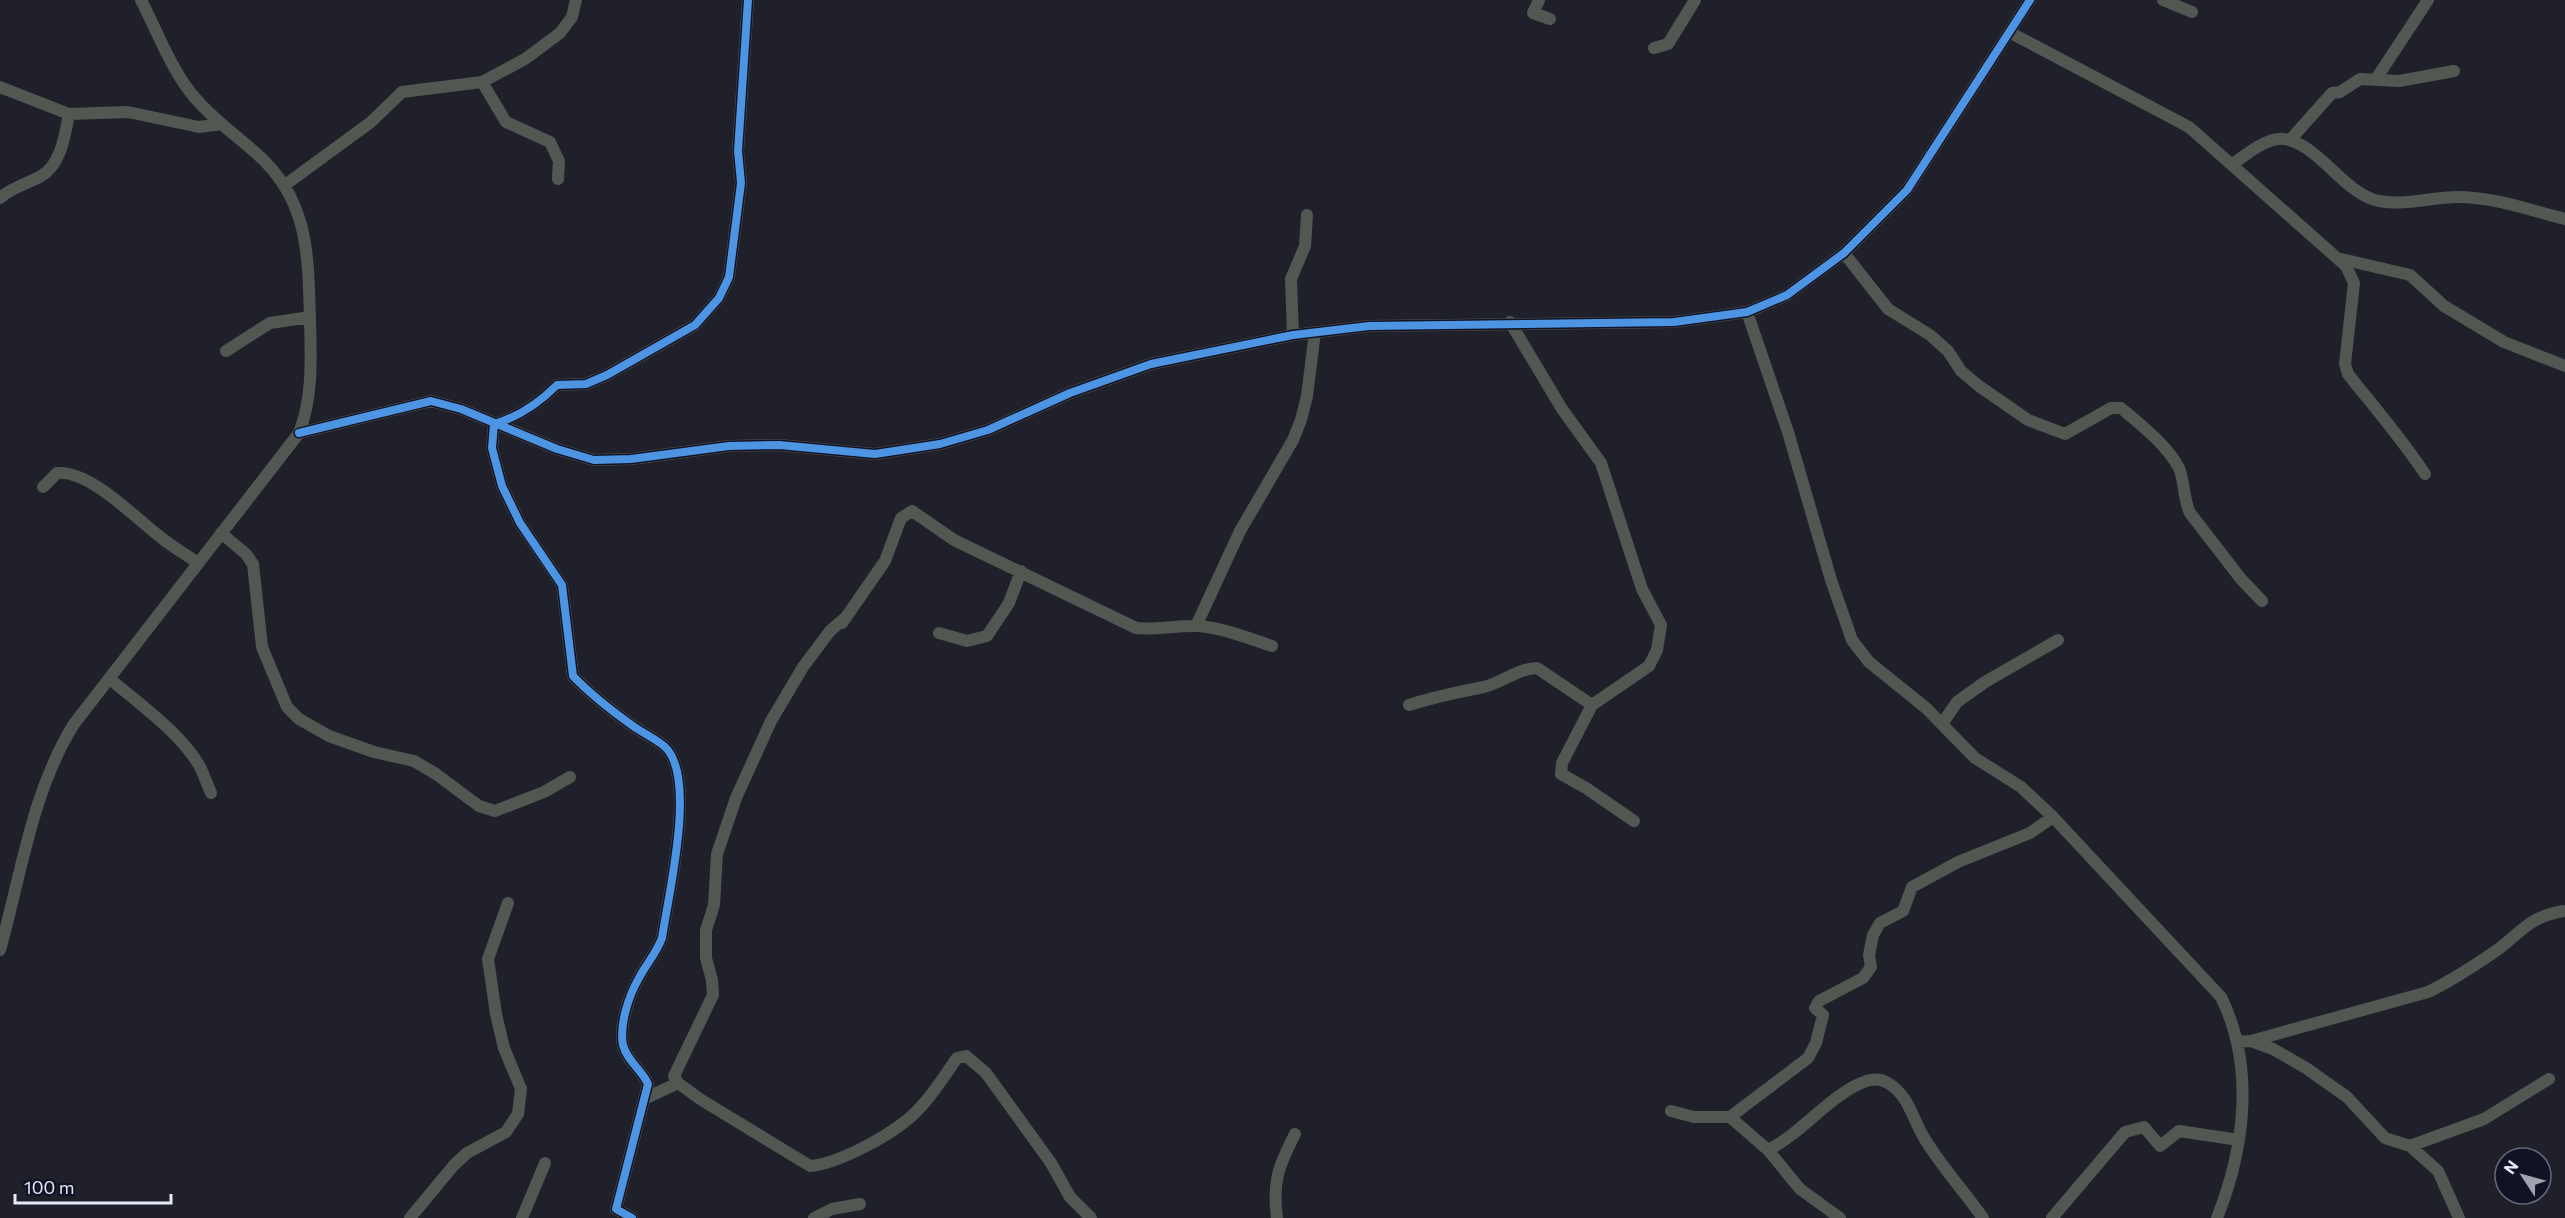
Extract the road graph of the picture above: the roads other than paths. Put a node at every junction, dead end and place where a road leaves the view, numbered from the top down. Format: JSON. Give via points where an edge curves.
{"nodes":[{"id":1,"x":141,"y":0,"type":"edge"},
{"id":2,"x":576,"y":0,"type":"edge"},
{"id":3,"x":748,"y":0,"type":"edge"},
{"id":4,"x":1539,"y":0,"type":"edge"},
{"id":5,"x":1695,"y":0,"type":"edge"},
{"id":6,"x":2030,"y":0,"type":"edge"},
{"id":7,"x":2163,"y":0,"type":"edge"},
{"id":8,"x":2428,"y":0,"type":"edge"},
{"id":9,"x":2192,"y":12,"type":"dead end"},
{"id":10,"x":1550,"y":20,"type":"dead end"},
{"id":11,"x":2009,"y":32,"type":"junction"},
{"id":12,"x":1654,"y":48,"type":"dead end"},
{"id":13,"x":2454,"y":71,"type":"dead end"},
{"id":14,"x":2376,"y":79,"type":"junction"},
{"id":15,"x":482,"y":82,"type":"junction"},
{"id":16,"x":0,"y":87,"type":"edge"},
{"id":17,"x":69,"y":114,"type":"junction"},
{"id":18,"x":222,"y":124,"type":"junction"},
{"id":19,"x":2290,"y":140,"type":"junction"},
{"id":20,"x":2232,"y":165,"type":"junction"},
{"id":21,"x":558,"y":179,"type":"dead end"},
{"id":22,"x":285,"y":185,"type":"junction"},
{"id":23,"x":0,"y":198,"type":"edge"},
{"id":24,"x":1306,"y":215,"type":"dead end"},
{"id":25,"x":2565,"y":219,"type":"edge"},
{"id":26,"x":1844,"y":253,"type":"junction"},
{"id":27,"x":2336,"y":258,"type":"junction"},
{"id":28,"x":1747,"y":312,"type":"junction"},
{"id":29,"x":310,"y":317,"type":"junction"},
{"id":30,"x":1510,"y":322,"type":"junction"},
{"id":31,"x":1315,"y":332,"type":"junction"},
{"id":32,"x":1293,"y":335,"type":"junction"},
{"id":33,"x":226,"y":351,"type":"dead end"},
{"id":34,"x":2565,"y":366,"type":"edge"},
{"id":35,"x":494,"y":424,"type":"junction"},
{"id":36,"x":299,"y":433,"type":"junction"},
{"id":37,"x":2425,"y":474,"type":"dead end"},
{"id":38,"x":44,"y":487,"type":"dead end"},
{"id":39,"x":221,"y":534,"type":"junction"},
{"id":40,"x":198,"y":562,"type":"junction"},
{"id":41,"x":1021,"y":571,"type":"junction"},
{"id":42,"x":2262,"y":601,"type":"dead end"},
{"id":43,"x":846,"y":617,"type":"junction"},
{"id":44,"x":1196,"y":626,"type":"junction"},
{"id":45,"x":939,"y":633,"type":"dead end"},
{"id":46,"x":835,"y":634,"type":"dead end"},
{"id":47,"x":2058,"y":640,"type":"dead end"},
{"id":48,"x":1272,"y":646,"type":"dead end"},
{"id":49,"x":110,"y":679,"type":"junction"},
{"id":50,"x":1409,"y":705,"type":"dead end"},
{"id":51,"x":1592,"y":705,"type":"junction"},
{"id":52,"x":1942,"y":724,"type":"junction"},
{"id":53,"x":570,"y":777,"type":"dead end"},
{"id":54,"x":211,"y":793,"type":"dead end"},
{"id":55,"x":2053,"y":817,"type":"junction"},
{"id":56,"x":1634,"y":821,"type":"dead end"},
{"id":57,"x":508,"y":903,"type":"dead end"},
{"id":58,"x":2562,"y":911,"type":"dead end"},
{"id":59,"x":0,"y":951,"type":"edge"},
{"id":60,"x":2251,"y":1041,"type":"junction"},
{"id":61,"x":2238,"y":1042,"type":"junction"},
{"id":62,"x":2549,"y":1079,"type":"dead end"},
{"id":63,"x":678,"y":1083,"type":"junction"},
{"id":64,"x":646,"y":1098,"type":"junction"},
{"id":65,"x":1671,"y":1111,"type":"dead end"},
{"id":66,"x":1730,"y":1117,"type":"junction"},
{"id":67,"x":1295,"y":1134,"type":"dead end"},
{"id":68,"x":2239,"y":1140,"type":"junction"},
{"id":69,"x":2410,"y":1146,"type":"junction"},
{"id":70,"x":1768,"y":1150,"type":"junction"},
{"id":71,"x":545,"y":1163,"type":"dead end"},
{"id":72,"x":860,"y":1204,"type":"dead end"},
{"id":73,"x":410,"y":1218,"type":"edge"},
{"id":74,"x":522,"y":1218,"type":"edge"},
{"id":75,"x":632,"y":1218,"type":"edge"},
{"id":76,"x":814,"y":1218,"type":"edge"},
{"id":77,"x":1091,"y":1218,"type":"edge"},
{"id":78,"x":1277,"y":1218,"type":"edge"},
{"id":79,"x":1840,"y":1218,"type":"edge"},
{"id":80,"x":1983,"y":1218,"type":"edge"},
{"id":81,"x":2052,"y":1218,"type":"edge"},
{"id":82,"x":2217,"y":1218,"type":"edge"},
{"id":83,"x":2459,"y":1218,"type":"edge"}],
"edges":[{"from":1,"to":18,"type":"street","via":[[190,91]]},
{"from":2,"to":15,"type":"street","via":[[572,17],[560,33],[525,59]]},
{"from":3,"to":35,"type":"street","via":[[738,151],[741,183],[729,277],[719,298],[695,325],[607,375],[586,384],[558,385],[539,402]]},
{"from":4,"to":10,"type":"street","via":[[1533,12]]},
{"from":5,"to":12,"type":"street","via":[[1668,44]]},
{"from":6,"to":11,"type":"street"},
{"from":7,"to":9,"type":"street"},
{"from":8,"to":14,"type":"street"},
{"from":11,"to":20,"type":"street","via":[[2189,127]]},
{"from":11,"to":26,"type":"street","via":[[1907,190]]},
{"from":13,"to":14,"type":"street","via":[[2399,81]]},
{"from":14,"to":19,"type":"street","via":[[2360,79],[2332,93]]},
{"from":15,"to":21,"type":"street","via":[[506,122],[550,142],[559,161]]},
{"from":15,"to":22,"type":"street","via":[[402,92],[371,123]]},
{"from":16,"to":17,"type":"street"},
{"from":17,"to":18,"type":"street","via":[[128,112],[199,127]]},
{"from":17,"to":23,"type":"street","via":[[62,149],[44,175]]},
{"from":18,"to":22,"type":"street","via":[[259,155]]},
{"from":19,"to":20,"type":"street","via":[[2280,138],[2260,146]]},
{"from":19,"to":25,"type":"street","via":[[2364,196],[2380,202],[2456,197],[2494,200]]},
{"from":20,"to":27,"type":"street"},
{"from":22,"to":29,"type":"street","via":[[306,236]]},
{"from":24,"to":32,"type":"street","via":[[1305,246],[1291,279]]},
{"from":26,"to":28,"type":"street","via":[[1787,295]]},
{"from":26,"to":42,"type":"street","via":[[1888,309],[1920,327],[1948,351],[1961,371],[2028,420],[2065,434],[2111,408],[2121,408],[2180,469],[2190,513]]},
{"from":27,"to":34,"type":"street","via":[[2410,275],[2450,311],[2504,342]]},
{"from":27,"to":37,"type":"street","via":[[2346,266],[2354,283],[2345,364],[2348,374],[2404,441]]},
{"from":28,"to":30,"type":"street","via":[[1674,322]]},
{"from":28,"to":52,"type":"street","via":[[1852,640],[1869,662]]},
{"from":29,"to":33,"type":"street","via":[[270,323]]},
{"from":29,"to":36,"type":"street","via":[[310,398]]},
{"from":30,"to":31,"type":"street","via":[[1369,326]]},
{"from":30,"to":51,"type":"street","via":[[1562,409],[1601,463],[1642,589],[1661,625],[1657,650],[1649,666]]},
{"from":31,"to":32,"type":"street"},
{"from":31,"to":44,"type":"street","via":[[1307,396],[1293,440],[1224,562]]},
{"from":32,"to":35,"type":"street","via":[[1151,364],[1070,393],[988,430],[940,444],[875,454],[779,445],[729,446],[594,460]]},
{"from":35,"to":36,"type":"street","via":[[431,401]]},
{"from":35,"to":64,"type":"street","via":[[492,448],[502,486],[520,522],[562,585],[573,676],[609,709],[664,746],[675,759],[681,816],[662,938],[638,978],[623,1031],[628,1057],[647,1080]]},
{"from":36,"to":39,"type":"street"},
{"from":38,"to":40,"type":"street","via":[[57,472],[92,484]]},
{"from":39,"to":40,"type":"street"},
{"from":39,"to":53,"type":"street","via":[[253,564],[262,647],[287,707],[299,719],[356,746],[414,761],[479,806],[495,811]]},
{"from":40,"to":49,"type":"street"},
{"from":41,"to":43,"type":"street","via":[[954,540],[912,511],[901,518],[885,561]]},
{"from":41,"to":44,"type":"street","via":[[1136,628]]},
{"from":41,"to":45,"type":"street","via":[[1004,613],[987,636],[967,641]]},
{"from":43,"to":46,"type":"street"},
{"from":43,"to":63,"type":"street","via":[[830,630],[803,667],[771,721],[736,798],[717,854],[714,905],[706,930],[713,995],[677,1066],[674,1076]]},
{"from":44,"to":48,"type":"street"},
{"from":47,"to":52,"type":"street","via":[[1976,688],[1957,702]]},
{"from":49,"to":54,"type":"street","via":[[186,750],[199,765]]},
{"from":49,"to":59,"type":"street","via":[[57,752]]},
{"from":50,"to":51,"type":"street","via":[[1538,668]]},
{"from":51,"to":56,"type":"street","via":[[1562,763],[1561,774]]},
{"from":52,"to":55,"type":"street","via":[[1975,758],[2021,787]]},
{"from":55,"to":61,"type":"street","via":[[2221,997]]},
{"from":55,"to":66,"type":"street","via":[[2030,833],[1958,862],[1912,887],[1902,911],[1880,923],[1873,935],[1871,967],[1863,978],[1819,1001],[1815,1008],[1822,1015],[1808,1058]]},
{"from":57,"to":73,"type":"street","via":[[488,958],[504,1048],[521,1089],[518,1114],[506,1132],[467,1153],[454,1165]]},
{"from":58,"to":60,"type":"street","via":[[2541,915],[2451,981],[2428,992]]},
{"from":60,"to":61,"type":"street"},
{"from":60,"to":69,"type":"street","via":[[2306,1068],[2347,1097],[2385,1138]]},
{"from":61,"to":68,"type":"street","via":[[2243,1075]]},
{"from":62,"to":69,"type":"street","via":[[2484,1119]]},
{"from":63,"to":64,"type":"street"},
{"from":63,"to":77,"type":"street","via":[[801,1163],[821,1165],[866,1145],[907,1120],[957,1058],[966,1056],[986,1072],[1051,1163],[1070,1197]]},
{"from":64,"to":75,"type":"street","via":[[616,1209]]},
{"from":65,"to":66,"type":"street","via":[[1694,1117]]},
{"from":66,"to":70,"type":"street"},
{"from":67,"to":78,"type":"street","via":[[1276,1178]]},
{"from":68,"to":81,"type":"street","via":[[2179,1131],[2160,1146],[2144,1127],[2125,1132]]},
{"from":68,"to":82,"type":"street"},
{"from":69,"to":83,"type":"street","via":[[2438,1172]]},
{"from":70,"to":79,"type":"street","via":[[1800,1189]]},
{"from":70,"to":80,"type":"street","via":[[1851,1088],[1867,1080],[1878,1080],[1905,1098],[1923,1136]]},
{"from":71,"to":74,"type":"street"},
{"from":72,"to":76,"type":"street","via":[[832,1209]]}]}
